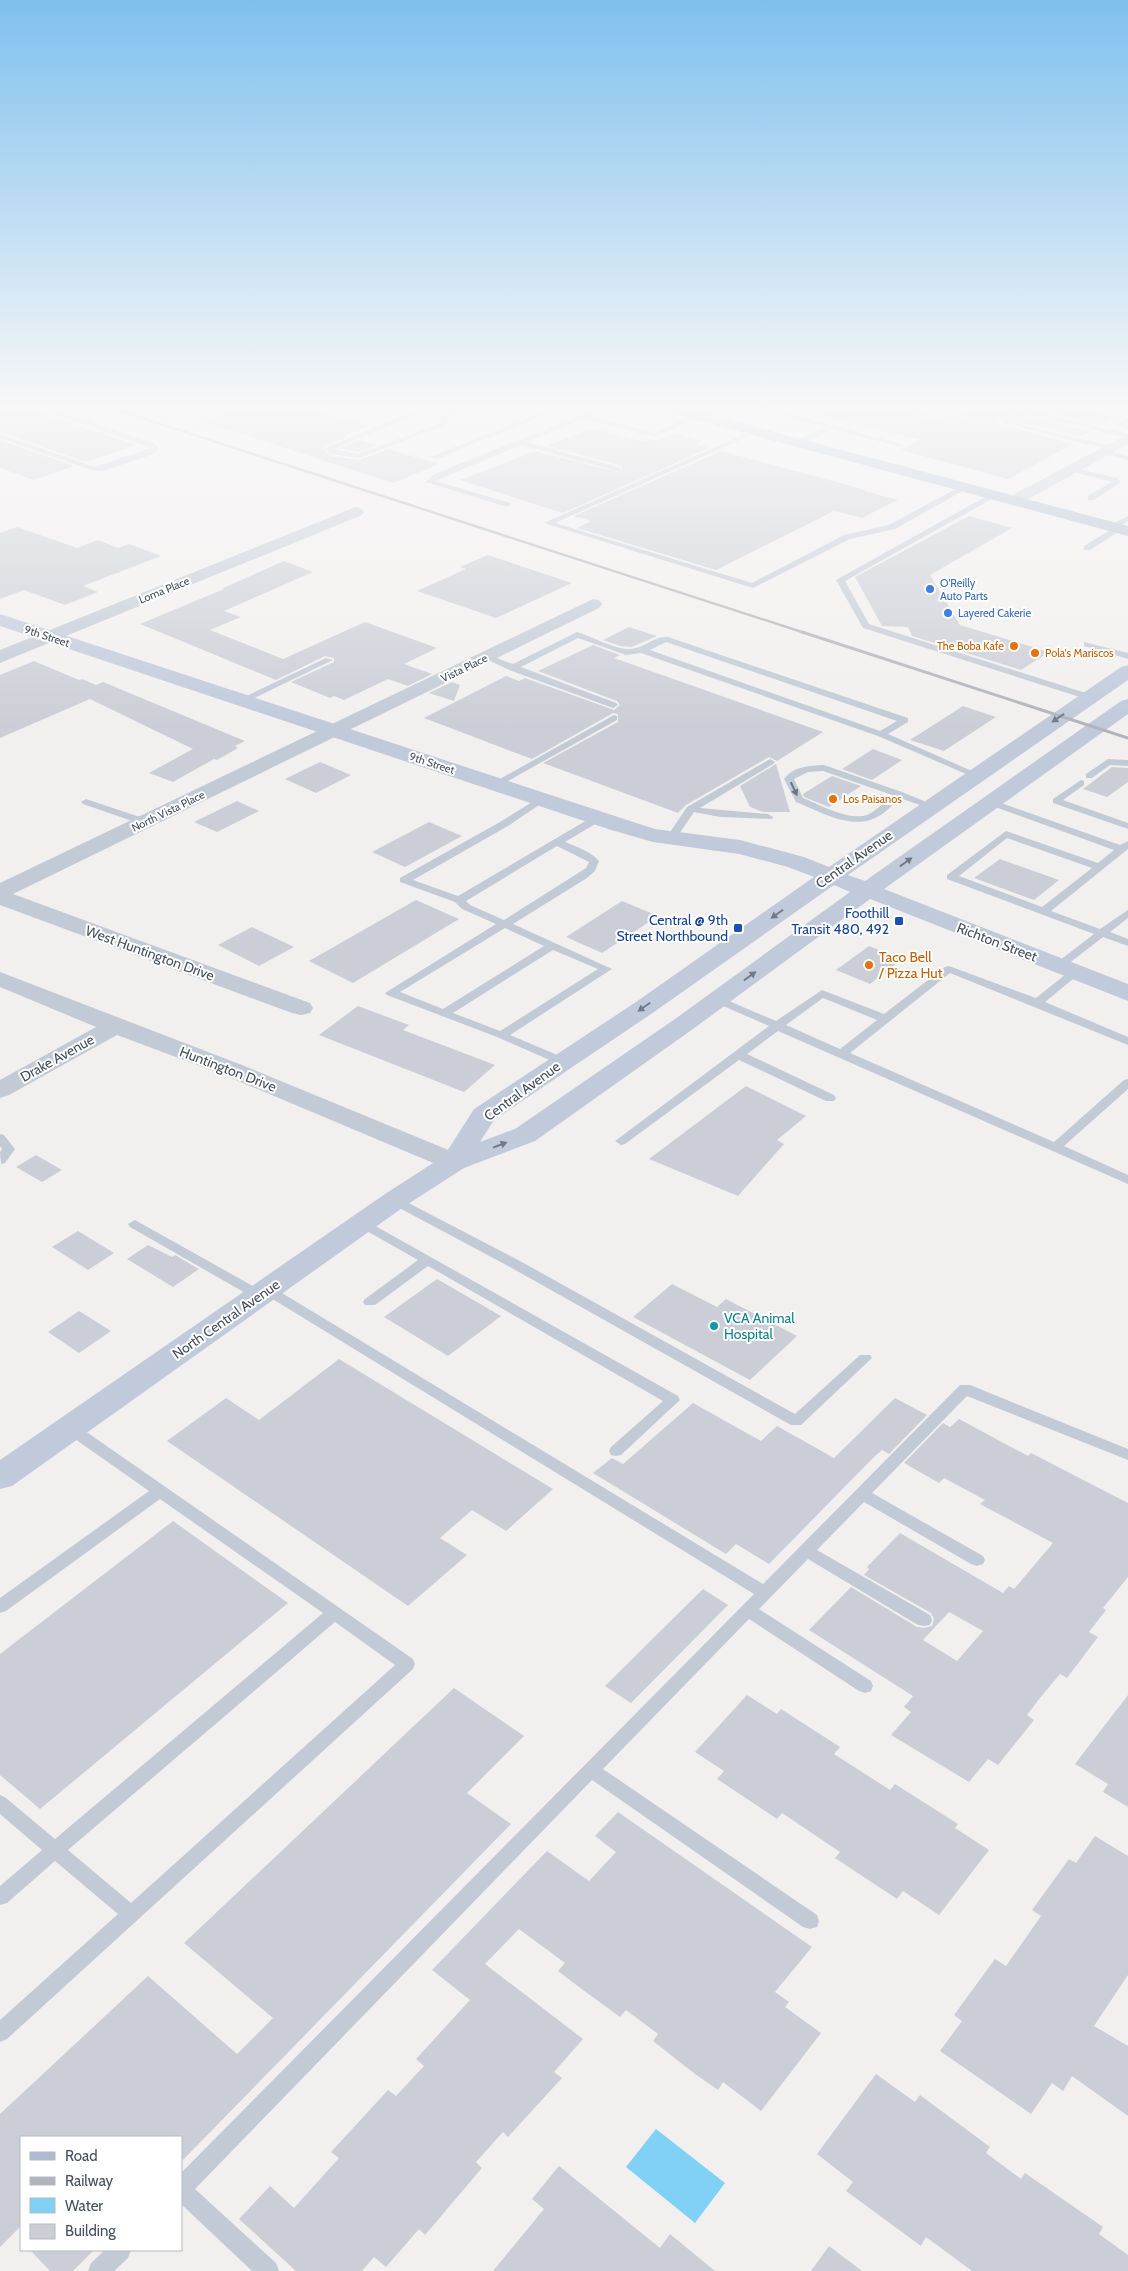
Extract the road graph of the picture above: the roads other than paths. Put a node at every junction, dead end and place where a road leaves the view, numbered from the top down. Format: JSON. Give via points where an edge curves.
{"nodes":[{"id":1,"x":349,"y":515,"type":"edge"},
{"id":2,"x":566,"y":515,"type":"edge"},
{"id":3,"x":914,"y":515,"type":"edge"},
{"id":4,"x":959,"y":515,"type":"edge"},
{"id":5,"x":1077,"y":515,"type":"edge"},
{"id":6,"x":1122,"y":526,"type":"edge"},
{"id":7,"x":1087,"y":548,"type":"dead end"},
{"id":8,"x":593,"y":604,"type":"dead end"},
{"id":9,"x":0,"y":620,"type":"edge"},
{"id":10,"x":51,"y":637,"type":"junction"},
{"id":11,"x":1087,"y":644,"type":"dead end"},
{"id":12,"x":642,"y":650,"type":"junction"},
{"id":13,"x":1128,"y":656,"type":"edge"},
{"id":14,"x":0,"y":657,"type":"edge"},
{"id":15,"x":486,"y":657,"type":"junction"},
{"id":16,"x":329,"y":660,"type":"dead end"},
{"id":17,"x":512,"y":668,"type":"junction"},
{"id":18,"x":1128,"y":671,"type":"edge"},
{"id":19,"x":1089,"y":698,"type":"junction"},
{"id":20,"x":243,"y":700,"type":"junction"},
{"id":21,"x":613,"y":705,"type":"dead end"},
{"id":22,"x":1128,"y":705,"type":"edge"},
{"id":23,"x":614,"y":718,"type":"dead end"},
{"id":24,"x":335,"y":731,"type":"junction"},
{"id":25,"x":881,"y":734,"type":"junction"},
{"id":26,"x":770,"y":762,"type":"dead end"},
{"id":27,"x":1128,"y":764,"type":"edge"},
{"id":28,"x":976,"y":775,"type":"junction"},
{"id":29,"x":496,"y":784,"type":"junction"},
{"id":30,"x":898,"y":794,"type":"junction"},
{"id":31,"x":542,"y":799,"type":"junction"},
{"id":32,"x":86,"y":802,"type":"dead end"},
{"id":33,"x":990,"y":802,"type":"junction"},
{"id":34,"x":931,"y":806,"type":"junction"},
{"id":35,"x":691,"y":809,"type":"junction"},
{"id":36,"x":598,"y":818,"type":"junction"},
{"id":37,"x":768,"y":818,"type":"dead end"},
{"id":38,"x":144,"y":822,"type":"junction"},
{"id":39,"x":1128,"y":826,"type":"edge"},
{"id":40,"x":672,"y":838,"type":"junction"},
{"id":41,"x":556,"y":842,"type":"junction"},
{"id":42,"x":1125,"y":846,"type":"edge"},
{"id":43,"x":1099,"y":867,"type":"junction"},
{"id":44,"x":831,"y":876,"type":"junction"},
{"id":45,"x":867,"y":891,"type":"junction"},
{"id":46,"x":0,"y":892,"type":"edge"},
{"id":47,"x":0,"y":897,"type":"edge"},
{"id":48,"x":459,"y":900,"type":"junction"},
{"id":49,"x":1043,"y":912,"type":"junction"},
{"id":50,"x":1128,"y":913,"type":"edge"},
{"id":51,"x":505,"y":924,"type":"junction"},
{"id":52,"x":1103,"y":934,"type":"junction"},
{"id":53,"x":1128,"y":943,"type":"edge"},
{"id":54,"x":553,"y":945,"type":"junction"},
{"id":55,"x":1067,"y":969,"type":"junction"},
{"id":56,"x":0,"y":979,"type":"edge"},
{"id":57,"x":1128,"y":993,"type":"edge"},
{"id":58,"x":718,"y":1000,"type":"junction"},
{"id":59,"x":1037,"y":1003,"type":"junction"},
{"id":60,"x":301,"y":1008,"type":"dead end"},
{"id":61,"x":445,"y":1013,"type":"junction"},
{"id":62,"x":885,"y":1019,"type":"junction"},
{"id":63,"x":115,"y":1026,"type":"junction"},
{"id":64,"x":778,"y":1026,"type":"junction"},
{"id":65,"x":501,"y":1035,"type":"junction"},
{"id":66,"x":1128,"y":1041,"type":"edge"},
{"id":67,"x":841,"y":1054,"type":"junction"},
{"id":68,"x":738,"y":1055,"type":"junction"},
{"id":69,"x":563,"y":1062,"type":"junction"},
{"id":70,"x":1128,"y":1083,"type":"edge"},
{"id":71,"x":0,"y":1090,"type":"edge"},
{"id":72,"x":830,"y":1098,"type":"dead end"},
{"id":73,"x":0,"y":1138,"type":"edge"},
{"id":74,"x":621,"y":1141,"type":"dead end"},
{"id":75,"x":1056,"y":1148,"type":"junction"},
{"id":76,"x":1,"y":1160,"type":"edge"},
{"id":77,"x":454,"y":1162,"type":"junction"},
{"id":78,"x":1128,"y":1180,"type":"edge"},
{"id":79,"x":395,"y":1200,"type":"junction"},
{"id":80,"x":363,"y":1223,"type":"junction"},
{"id":81,"x":135,"y":1224,"type":"dead end"},
{"id":82,"x":428,"y":1260,"type":"junction"},
{"id":83,"x":263,"y":1293,"type":"junction"},
{"id":84,"x":370,"y":1302,"type":"dead end"},
{"id":85,"x":865,"y":1358,"type":"dead end"},
{"id":86,"x":70,"y":1428,"type":"junction"},
{"id":87,"x":616,"y":1452,"type":"dead end"},
{"id":88,"x":1128,"y":1455,"type":"edge"},
{"id":89,"x":0,"y":1477,"type":"edge"},
{"id":90,"x":159,"y":1491,"type":"junction"},
{"id":91,"x":862,"y":1494,"type":"junction"},
{"id":92,"x":806,"y":1551,"type":"junction"},
{"id":93,"x":977,"y":1560,"type":"dead end"},
{"id":94,"x":764,"y":1593,"type":"junction"},
{"id":95,"x":0,"y":1607,"type":"edge"},
{"id":96,"x":748,"y":1610,"type":"junction"},
{"id":97,"x":334,"y":1613,"type":"junction"},
{"id":98,"x":924,"y":1620,"type":"dead end"},
{"id":99,"x":866,"y":1686,"type":"dead end"},
{"id":100,"x":591,"y":1770,"type":"junction"},
{"id":101,"x":0,"y":1803,"type":"edge"},
{"id":102,"x":55,"y":1850,"type":"junction"},
{"id":103,"x":0,"y":1897,"type":"edge"},
{"id":104,"x":131,"y":1914,"type":"junction"},
{"id":105,"x":810,"y":1921,"type":"dead end"},
{"id":106,"x":0,"y":2033,"type":"edge"},
{"id":107,"x":182,"y":2188,"type":"edge"},
{"id":108,"x":182,"y":2190,"type":"edge"},
{"id":109,"x":119,"y":2251,"type":"edge"},
{"id":110,"x":99,"y":2271,"type":"edge"},
{"id":111,"x":268,"y":2271,"type":"edge"}],
"edges":[{"from":1,"to":10,"type":"street","name":"Loma Place"},
{"from":2,"to":3,"type":"lane","via":[[548,523],[753,586],[847,537],[892,527]]},
{"from":4,"to":19,"type":"lane","via":[[840,580],[866,626]]},
{"from":5,"to":6,"type":"main road"},
{"from":6,"to":7,"type":"lane"},
{"from":8,"to":15,"type":"street","name":"Vista Place"},
{"from":9,"to":10,"type":"main road","name":"9th Street"},
{"from":10,"to":14,"type":"street","name":"Loma Place"},
{"from":10,"to":20,"type":"main road","name":"9th Street"},
{"from":11,"to":13,"type":"lane"},
{"from":12,"to":17,"type":"lane","via":[[626,652],[576,635]]},
{"from":12,"to":25,"type":"lane"},
{"from":12,"to":25,"type":"lane","via":[[665,639],[905,720]]},
{"from":15,"to":17,"type":"lane"},
{"from":15,"to":24,"type":"street","name":"Vista Place"},
{"from":16,"to":20,"type":"lane"},
{"from":17,"to":21,"type":"lane"},
{"from":18,"to":19,"type":"main road","name":"Central Avenue"},
{"from":19,"to":28,"type":"main road","name":"Central Avenue","one_way":true},
{"from":20,"to":24,"type":"main road","name":"9th Street"},
{"from":22,"to":33,"type":"main road"},
{"from":23,"to":29,"type":"lane"},
{"from":24,"to":29,"type":"main road","name":"9th Street"},
{"from":24,"to":38,"type":"street","name":"North Vista Place"},
{"from":25,"to":28,"type":"lane"},
{"from":26,"to":35,"type":"lane"},
{"from":27,"to":39,"type":"lane","via":[[1108,762],[1056,801]]},
{"from":28,"to":34,"type":"main road","name":"Central Avenue"},
{"from":29,"to":31,"type":"main road","name":"9th Street"},
{"from":30,"to":30,"type":"lane","one_way":true,"via":[[824,768],[806,769],[789,779],[799,800],[852,819],[876,814]]},
{"from":30,"to":34,"type":"lane"},
{"from":31,"to":36,"type":"main road","name":"9th Street"},
{"from":31,"to":48,"type":"lane","via":[[404,880]]},
{"from":32,"to":38,"type":"lane"},
{"from":33,"to":42,"type":"lane"},
{"from":45,"to":33,"type":"main road","one_way":true},
{"from":34,"to":44,"type":"main road","name":"Central Avenue"},
{"from":35,"to":37,"type":"lane"},
{"from":35,"to":40,"type":"lane"},
{"from":36,"to":40,"type":"main road","name":"9th Street"},
{"from":36,"to":41,"type":"lane"},
{"from":38,"to":46,"type":"street","name":"North Vista Place"},
{"from":40,"to":44,"type":"main road","name":"9th Street","via":[[772,854]]},
{"from":41,"to":48,"type":"lane"},
{"from":41,"to":51,"type":"lane","via":[[594,860],[591,869]]},
{"from":42,"to":43,"type":"lane"},
{"from":43,"to":49,"type":"lane"},
{"from":43,"to":49,"type":"lane","via":[[1006,834],[951,877]]},
{"from":44,"to":45,"type":"main road","name":"9th Street"},
{"from":44,"to":69,"type":"main road","name":"Central Avenue","one_way":true},
{"from":45,"to":55,"type":"main road","name":"Richton Street"},
{"from":58,"to":45,"type":"main road","one_way":true},
{"from":47,"to":60,"type":"street","name":"West Huntington Drive"},
{"from":48,"to":51,"type":"lane","via":[[466,907]]},
{"from":49,"to":52,"type":"lane"},
{"from":50,"to":52,"type":"lane"},
{"from":51,"to":54,"type":"lane"},
{"from":51,"to":61,"type":"lane","via":[[391,993]]},
{"from":52,"to":53,"type":"lane"},
{"from":52,"to":55,"type":"lane"},
{"from":54,"to":61,"type":"lane"},
{"from":54,"to":65,"type":"lane","via":[[606,969]]},
{"from":55,"to":57,"type":"main road","name":"Richton Street"},
{"from":55,"to":59,"type":"lane"},
{"from":56,"to":63,"type":"street","name":"Huntington Drive"},
{"from":58,"to":64,"type":"lane"},
{"from":77,"to":58,"type":"main road","one_way":true,"via":[[525,1135]]},
{"from":59,"to":62,"type":"lane","via":[[949,969]]},
{"from":59,"to":66,"type":"lane"},
{"from":61,"to":65,"type":"lane"},
{"from":62,"to":64,"type":"lane","via":[[822,992]]},
{"from":62,"to":67,"type":"lane"},
{"from":63,"to":71,"type":"street","name":"Drake Avenue"},
{"from":63,"to":77,"type":"street","name":"Huntington Drive","via":[[234,1070]]},
{"from":64,"to":67,"type":"lane"},
{"from":64,"to":68,"type":"lane"},
{"from":65,"to":69,"type":"lane"},
{"from":67,"to":75,"type":"lane"},
{"from":68,"to":72,"type":"lane"},
{"from":68,"to":74,"type":"lane"},
{"from":69,"to":77,"type":"main road","name":"Central Avenue","via":[[484,1115]]},
{"from":70,"to":75,"type":"lane"},
{"from":73,"to":76,"type":"lane","via":[[9,1149]]},
{"from":75,"to":78,"type":"lane"},
{"from":77,"to":79,"type":"main road","name":"North Central Avenue"},
{"from":79,"to":80,"type":"main road","name":"North Central Avenue"},
{"from":79,"to":85,"type":"lane","via":[[796,1421]]},
{"from":80,"to":82,"type":"lane"},
{"from":80,"to":83,"type":"main road","name":"North Central Avenue"},
{"from":81,"to":83,"type":"lane"},
{"from":82,"to":84,"type":"lane"},
{"from":82,"to":87,"type":"lane","via":[[673,1400]]},
{"from":83,"to":86,"type":"main road","name":"North Central Avenue"},
{"from":83,"to":94,"type":"lane"},
{"from":86,"to":89,"type":"main road","name":"North Central Avenue"},
{"from":86,"to":90,"type":"lane"},
{"from":88,"to":91,"type":"lane","via":[[965,1389]]},
{"from":90,"to":95,"type":"lane"},
{"from":90,"to":97,"type":"lane"},
{"from":91,"to":92,"type":"lane"},
{"from":91,"to":93,"type":"lane"},
{"from":92,"to":94,"type":"lane"},
{"from":92,"to":98,"type":"lane"},
{"from":94,"to":96,"type":"lane"},
{"from":96,"to":99,"type":"lane"},
{"from":96,"to":100,"type":"lane"},
{"from":97,"to":102,"type":"lane"},
{"from":97,"to":104,"type":"lane","via":[[407,1664]]},
{"from":100,"to":105,"type":"lane"},
{"from":100,"to":107,"type":"lane"},
{"from":101,"to":102,"type":"lane"},
{"from":102,"to":103,"type":"lane"},
{"from":102,"to":104,"type":"lane"},
{"from":104,"to":106,"type":"lane"},
{"from":108,"to":111,"type":"lane"},
{"from":109,"to":110,"type":"lane"}]}
